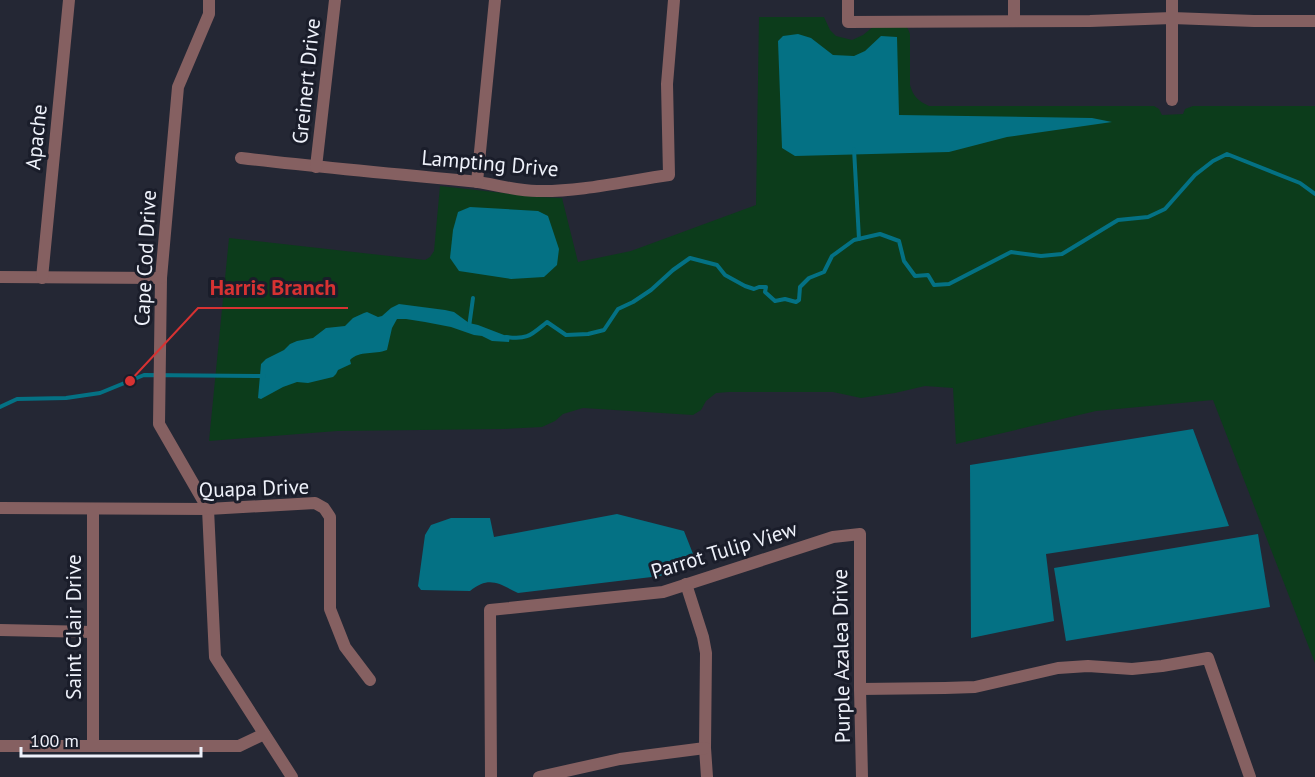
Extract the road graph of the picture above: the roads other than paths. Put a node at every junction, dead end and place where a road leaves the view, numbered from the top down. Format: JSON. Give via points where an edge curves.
{"nodes":[{"id":1,"x":69,"y":0,"type":"edge"},
{"id":2,"x":209,"y":0,"type":"edge"},
{"id":3,"x":334,"y":0,"type":"edge"},
{"id":4,"x":495,"y":0,"type":"edge"},
{"id":5,"x":674,"y":0,"type":"edge"},
{"id":6,"x":848,"y":0,"type":"edge"},
{"id":7,"x":1014,"y":0,"type":"edge"},
{"id":8,"x":1172,"y":0,"type":"edge"},
{"id":9,"x":1172,"y":18,"type":"junction"},
{"id":10,"x":1014,"y":21,"type":"junction"},
{"id":11,"x":1315,"y":21,"type":"edge"},
{"id":12,"x":1172,"y":100,"type":"dead end"},
{"id":13,"x":241,"y":158,"type":"dead end"},
{"id":14,"x":316,"y":167,"type":"junction"},
{"id":15,"x":477,"y":182,"type":"junction"},
{"id":16,"x":0,"y":278,"type":"edge"},
{"id":17,"x":42,"y":278,"type":"junction"},
{"id":18,"x":161,"y":278,"type":"junction"},
{"id":19,"x":0,"y":508,"type":"edge"},
{"id":20,"x":93,"y":509,"type":"junction"},
{"id":21,"x":208,"y":509,"type":"junction"},
{"id":22,"x":860,"y":534,"type":"joint"},
{"id":23,"x":686,"y":584,"type":"junction"},
{"id":24,"x":0,"y":630,"type":"edge"},
{"id":25,"x":93,"y":632,"type":"junction"},
{"id":26,"x":370,"y":680,"type":"dead end"},
{"id":27,"x":860,"y":689,"type":"junction"},
{"id":28,"x":264,"y":734,"type":"junction"},
{"id":29,"x":0,"y":746,"type":"edge"},
{"id":30,"x":93,"y":746,"type":"junction"},
{"id":31,"x":705,"y":748,"type":"junction"},
{"id":32,"x":292,"y":777,"type":"edge"},
{"id":33,"x":491,"y":777,"type":"edge"},
{"id":34,"x":538,"y":777,"type":"edge"},
{"id":35,"x":707,"y":777,"type":"edge"},
{"id":36,"x":862,"y":777,"type":"edge"},
{"id":37,"x":1250,"y":777,"type":"edge"}],
"edges":[{"from":1,"to":17,"type":"street","name":"Apache"},
{"from":2,"to":18,"type":"street","name":"Cape Cod Drive","via":[[209,14],[178,87]]},
{"from":3,"to":14,"type":"street","name":"Greinert Drive"},
{"from":4,"to":15,"type":"street"},
{"from":5,"to":15,"type":"street","name":"Lampting Drive","via":[[667,84],[669,175],[569,190],[536,191]]},
{"from":6,"to":10,"type":"street","via":[[848,22]]},
{"from":7,"to":10,"type":"street"},
{"from":8,"to":9,"type":"street"},
{"from":9,"to":10,"type":"street"},
{"from":9,"to":11,"type":"street"},
{"from":9,"to":12,"type":"street"},
{"from":13,"to":14,"type":"street","name":"Lampting Drive"},
{"from":14,"to":15,"type":"street","name":"Lampting Drive"},
{"from":16,"to":17,"type":"street"},
{"from":17,"to":18,"type":"street"},
{"from":18,"to":21,"type":"street","name":"Cape Cod Drive","via":[[159,424]]},
{"from":19,"to":20,"type":"street","name":"Quapa Drive"},
{"from":20,"to":21,"type":"street","name":"Quapa Drive"},
{"from":20,"to":25,"type":"street","name":"Saint Clair Drive"},
{"from":21,"to":26,"type":"street","name":"Quapa Drive","via":[[315,503],[324,508],[330,517],[330,609],[345,646]]},
{"from":21,"to":28,"type":"street","name":"Cape Cod Drive","via":[[215,657]]},
{"from":22,"to":23,"type":"street","name":"Parrot Tulip View","via":[[833,537]]},
{"from":22,"to":27,"type":"street","name":"Purple Azalea Drive"},
{"from":23,"to":31,"type":"street","via":[[706,653]]},
{"from":23,"to":33,"type":"street","name":"Parrot Tulip View","via":[[663,592],[490,610]]},
{"from":24,"to":25,"type":"street"},
{"from":25,"to":30,"type":"street","name":"Saint Clair Drive"},
{"from":27,"to":36,"type":"street","name":"Purple Azalea Drive"},
{"from":27,"to":37,"type":"street","via":[[975,687],[1058,668],[1132,669],[1208,658]]},
{"from":28,"to":30,"type":"street","via":[[239,746]]},
{"from":28,"to":32,"type":"street","name":"Cape Cod Drive"},
{"from":29,"to":30,"type":"street"},
{"from":31,"to":34,"type":"street","via":[[620,759]]},
{"from":31,"to":35,"type":"street"}]}
